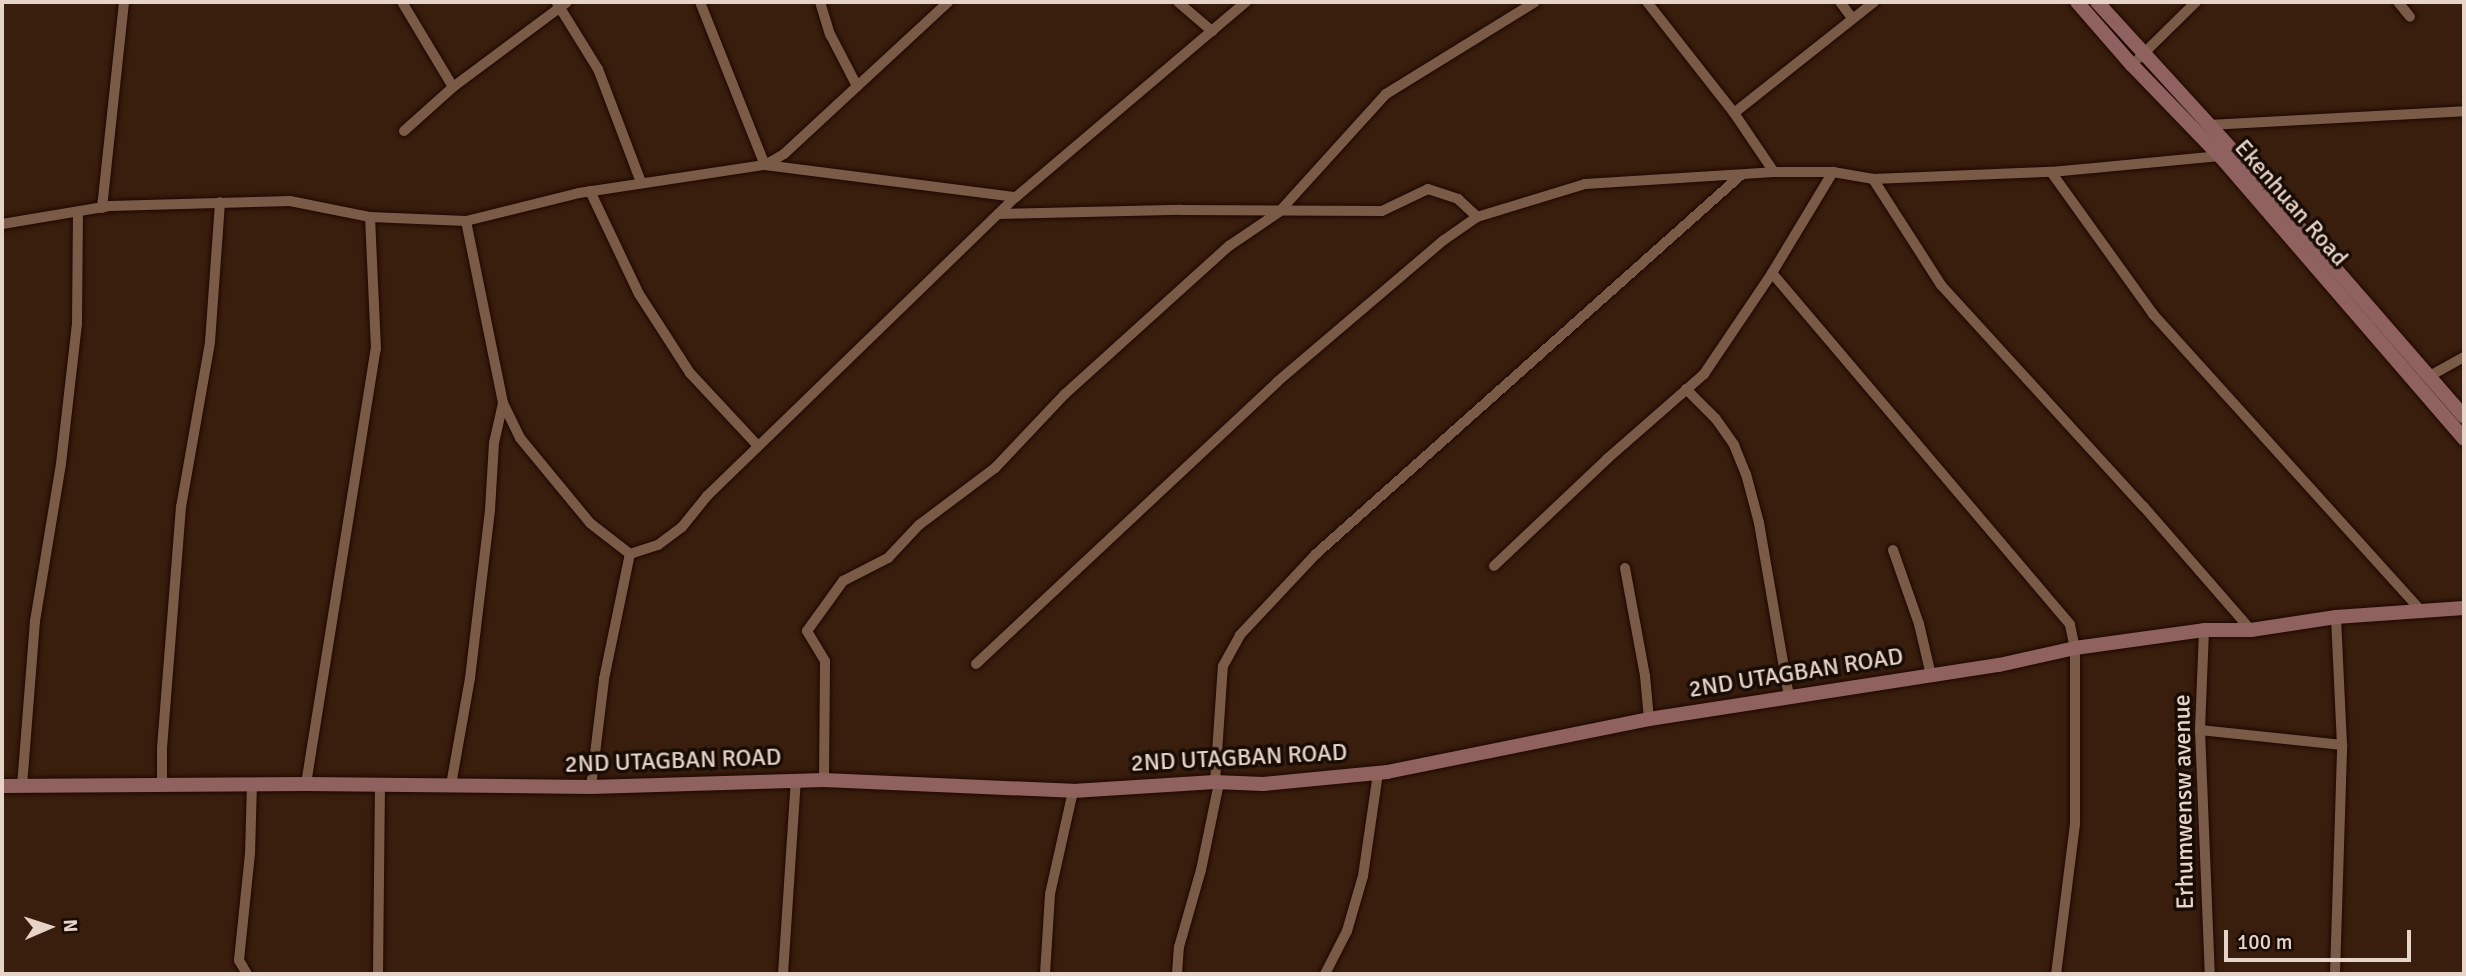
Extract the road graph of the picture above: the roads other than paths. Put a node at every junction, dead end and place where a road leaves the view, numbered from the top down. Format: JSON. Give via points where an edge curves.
{"nodes":[{"id":1,"x":124,"y":2,"type":"edge"},
{"id":2,"x":402,"y":2,"type":"edge"},
{"id":3,"x":700,"y":2,"type":"edge"},
{"id":4,"x":820,"y":2,"type":"edge"},
{"id":5,"x":948,"y":2,"type":"edge"},
{"id":6,"x":1178,"y":2,"type":"edge"},
{"id":7,"x":1246,"y":2,"type":"edge"},
{"id":8,"x":1535,"y":2,"type":"edge"},
{"id":9,"x":1647,"y":2,"type":"edge"},
{"id":10,"x":1840,"y":2,"type":"edge"},
{"id":11,"x":1874,"y":2,"type":"edge"},
{"id":12,"x":2077,"y":2,"type":"edge"},
{"id":13,"x":2097,"y":2,"type":"edge"},
{"id":14,"x":2196,"y":2,"type":"edge"},
{"id":15,"x":2398,"y":2,"type":"edge"},
{"id":16,"x":561,"y":4,"type":"edge"},
{"id":17,"x":2410,"y":17,"type":"dead end"},
{"id":18,"x":1853,"y":19,"type":"junction"},
{"id":19,"x":1212,"y":32,"type":"junction"},
{"id":20,"x":2137,"y":60,"type":"junction"},
{"id":21,"x":857,"y":86,"type":"junction"},
{"id":22,"x":453,"y":87,"type":"junction"},
{"id":23,"x":2464,"y":111,"type":"edge"},
{"id":24,"x":1734,"y":113,"type":"junction"},
{"id":25,"x":2209,"y":125,"type":"junction"},
{"id":26,"x":404,"y":131,"type":"dead end"},
{"id":27,"x":2220,"y":156,"type":"junction"},
{"id":28,"x":765,"y":165,"type":"junction"},
{"id":29,"x":1774,"y":172,"type":"junction"},
{"id":30,"x":1833,"y":172,"type":"junction"},
{"id":31,"x":2051,"y":172,"type":"junction"},
{"id":32,"x":1740,"y":176,"type":"junction"},
{"id":33,"x":1873,"y":179,"type":"junction"},
{"id":34,"x":640,"y":182,"type":"junction"},
{"id":35,"x":590,"y":191,"type":"junction"},
{"id":36,"x":1016,"y":197,"type":"junction"},
{"id":37,"x":220,"y":202,"type":"junction"},
{"id":38,"x":102,"y":208,"type":"junction"},
{"id":39,"x":78,"y":212,"type":"junction"},
{"id":40,"x":1279,"y":212,"type":"junction"},
{"id":41,"x":998,"y":215,"type":"junction"},
{"id":42,"x":370,"y":217,"type":"junction"},
{"id":43,"x":1477,"y":217,"type":"junction"},
{"id":44,"x":466,"y":221,"type":"junction"},
{"id":45,"x":2,"y":225,"type":"edge"},
{"id":46,"x":1772,"y":273,"type":"junction"},
{"id":47,"x":2464,"y":357,"type":"edge"},
{"id":48,"x":2428,"y":377,"type":"junction"},
{"id":49,"x":1686,"y":389,"type":"junction"},
{"id":50,"x":503,"y":403,"type":"junction"},
{"id":51,"x":2464,"y":417,"type":"edge"},
{"id":52,"x":2464,"y":439,"type":"edge"},
{"id":53,"x":758,"y":446,"type":"junction"},
{"id":54,"x":1893,"y":550,"type":"dead end"},
{"id":55,"x":630,"y":554,"type":"junction"},
{"id":56,"x":1494,"y":566,"type":"dead end"},
{"id":57,"x":1625,"y":568,"type":"dead end"},
{"id":58,"x":2464,"y":608,"type":"edge"},
{"id":59,"x":2420,"y":610,"type":"junction"},
{"id":60,"x":2336,"y":617,"type":"junction"},
{"id":61,"x":2204,"y":630,"type":"junction"},
{"id":62,"x":2251,"y":630,"type":"junction"},
{"id":63,"x":2075,"y":648,"type":"junction"},
{"id":64,"x":976,"y":664,"type":"dead end"},
{"id":65,"x":1931,"y":675,"type":"junction"},
{"id":66,"x":1789,"y":696,"type":"junction"},
{"id":67,"x":1649,"y":719,"type":"junction"},
{"id":68,"x":2200,"y":730,"type":"junction"},
{"id":69,"x":2342,"y":745,"type":"junction"},
{"id":70,"x":1378,"y":773,"type":"junction"},
{"id":71,"x":796,"y":780,"type":"junction"},
{"id":72,"x":824,"y":780,"type":"junction"},
{"id":73,"x":1217,"y":782,"type":"junction"},
{"id":74,"x":252,"y":784,"type":"junction"},
{"id":75,"x":306,"y":784,"type":"junction"},
{"id":76,"x":162,"y":785,"type":"junction"},
{"id":77,"x":380,"y":785,"type":"junction"},
{"id":78,"x":451,"y":785,"type":"junction"},
{"id":79,"x":2,"y":786,"type":"edge"},
{"id":80,"x":22,"y":786,"type":"junction"},
{"id":81,"x":591,"y":788,"type":"junction"},
{"id":82,"x":1073,"y":791,"type":"junction"},
{"id":83,"x":247,"y":974,"type":"edge"},
{"id":84,"x":378,"y":974,"type":"edge"},
{"id":85,"x":783,"y":974,"type":"edge"},
{"id":86,"x":1045,"y":974,"type":"edge"},
{"id":87,"x":1177,"y":974,"type":"edge"},
{"id":88,"x":1325,"y":974,"type":"edge"},
{"id":89,"x":2056,"y":974,"type":"edge"},
{"id":90,"x":2210,"y":974,"type":"edge"},
{"id":91,"x":2335,"y":974,"type":"edge"}],
"edges":[{"from":1,"to":38,"type":"street"},
{"from":2,"to":22,"type":"street"},
{"from":3,"to":28,"type":"street"},
{"from":4,"to":21,"type":"street","via":[[830,34]]},
{"from":5,"to":21,"type":"street"},
{"from":6,"to":19,"type":"street"},
{"from":7,"to":19,"type":"street"},
{"from":8,"to":40,"type":"street","via":[[1387,93]]},
{"from":9,"to":24,"type":"street"},
{"from":10,"to":18,"type":"street"},
{"from":11,"to":18,"type":"street"},
{"from":12,"to":20,"type":"street","name":"Ekenhuan Road"},
{"from":13,"to":20,"type":"street","name":"Ekenhuan Road"},
{"from":14,"to":20,"type":"street"},
{"from":15,"to":17,"type":"street"},
{"from":16,"to":22,"type":"street"},
{"from":16,"to":34,"type":"street","via":[[598,69]]},
{"from":18,"to":24,"type":"street"},
{"from":19,"to":36,"type":"street"},
{"from":20,"to":25,"type":"street","name":"Ekenhuan Road"},
{"from":20,"to":27,"type":"street","name":"Ekenhuan Road"},
{"from":21,"to":28,"type":"street","via":[[784,154]]},
{"from":22,"to":26,"type":"street"},
{"from":23,"to":25,"type":"street"},
{"from":24,"to":29,"type":"street"},
{"from":25,"to":48,"type":"street","name":"Ekenhuan Road"},
{"from":27,"to":31,"type":"street"},
{"from":27,"to":52,"type":"street","name":"Ekenhuan Road"},
{"from":28,"to":34,"type":"street"},
{"from":28,"to":36,"type":"street"},
{"from":29,"to":30,"type":"street"},
{"from":29,"to":32,"type":"street"},
{"from":30,"to":33,"type":"street"},
{"from":30,"to":46,"type":"street"},
{"from":31,"to":33,"type":"street"},
{"from":31,"to":59,"type":"street","via":[[2152,314]]},
{"from":32,"to":43,"type":"street","via":[[1584,184]]},
{"from":32,"to":73,"type":"street","via":[[1317,554],[1240,635],[1223,666]]},
{"from":33,"to":62,"type":"street","via":[[1941,285]]},
{"from":34,"to":35,"type":"street"},
{"from":35,"to":44,"type":"street"},
{"from":35,"to":53,"type":"street","via":[[639,294],[690,373]]},
{"from":36,"to":41,"type":"street"},
{"from":37,"to":38,"type":"street"},
{"from":37,"to":42,"type":"street","via":[[290,201]]},
{"from":37,"to":76,"type":"street","via":[[210,342],[181,507]]},
{"from":38,"to":39,"type":"street"},
{"from":39,"to":45,"type":"street"},
{"from":39,"to":80,"type":"street","via":[[77,324],[36,621]]},
{"from":40,"to":41,"type":"street"},
{"from":40,"to":43,"type":"street","via":[[1382,211],[1428,189],[1458,199]]},
{"from":40,"to":72,"type":"street","via":[[1229,246],[1065,394],[995,468],[919,526],[888,558],[843,581],[807,631],[825,661]]},
{"from":41,"to":53,"type":"street"},
{"from":42,"to":44,"type":"street"},
{"from":42,"to":75,"type":"street","via":[[376,349]]},
{"from":43,"to":64,"type":"street","via":[[1277,382]]},
{"from":44,"to":50,"type":"street"},
{"from":46,"to":49,"type":"street","via":[[1704,374]]},
{"from":46,"to":63,"type":"street","via":[[2070,625]]},
{"from":47,"to":48,"type":"street"},
{"from":48,"to":51,"type":"street","name":"Ekenhuan Road"},
{"from":49,"to":56,"type":"street"},
{"from":49,"to":66,"type":"street","via":[[1716,419],[1746,474]]},
{"from":50,"to":55,"type":"street","via":[[520,438],[590,523]]},
{"from":50,"to":78,"type":"street","via":[[494,443],[470,678]]},
{"from":53,"to":55,"type":"street","via":[[682,527],[658,545]]},
{"from":54,"to":65,"type":"street"},
{"from":55,"to":81,"type":"street","via":[[604,679]]},
{"from":57,"to":67,"type":"street"},
{"from":58,"to":59,"type":"street","name":"2ND UTAGBAN ROAD"},
{"from":59,"to":60,"type":"street","name":"2ND UTAGBAN ROAD"},
{"from":60,"to":62,"type":"street","name":"2ND UTAGBAN ROAD"},
{"from":60,"to":69,"type":"street"},
{"from":61,"to":62,"type":"street","name":"2ND UTAGBAN ROAD"},
{"from":61,"to":63,"type":"street","name":"2ND UTAGBAN ROAD"},
{"from":61,"to":68,"type":"street","name":"Erhumwensw avenue"},
{"from":63,"to":65,"type":"street","name":"2ND UTAGBAN ROAD"},
{"from":63,"to":89,"type":"street","via":[[2075,824]]},
{"from":65,"to":66,"type":"street","name":"2ND UTAGBAN ROAD"},
{"from":66,"to":67,"type":"street","name":"2ND UTAGBAN ROAD"},
{"from":67,"to":70,"type":"street","name":"2ND UTAGBAN ROAD"},
{"from":68,"to":69,"type":"street"},
{"from":68,"to":90,"type":"street","name":"Erhumwensw avenue"},
{"from":69,"to":91,"type":"street"},
{"from":70,"to":73,"type":"street","name":"2ND UTAGBAN ROAD","via":[[1263,784]]},
{"from":70,"to":88,"type":"street","via":[[1363,876],[1348,931]]},
{"from":71,"to":72,"type":"street","name":"2ND UTAGBAN ROAD"},
{"from":71,"to":81,"type":"street","name":"2ND UTAGBAN ROAD"},
{"from":71,"to":85,"type":"street"},
{"from":72,"to":82,"type":"street","name":"2ND UTAGBAN ROAD"},
{"from":73,"to":82,"type":"street","name":"2ND UTAGBAN ROAD"},
{"from":73,"to":87,"type":"street","via":[[1201,870],[1179,947]]},
{"from":74,"to":75,"type":"street","name":"2ND UTAGBAN ROAD"},
{"from":74,"to":76,"type":"street","name":"2ND UTAGBAN ROAD"},
{"from":74,"to":83,"type":"street","via":[[239,960]]},
{"from":75,"to":77,"type":"street","name":"2ND UTAGBAN ROAD"},
{"from":76,"to":80,"type":"street","name":"2ND UTAGBAN ROAD"},
{"from":77,"to":78,"type":"street","name":"2ND UTAGBAN ROAD"},
{"from":77,"to":84,"type":"street"},
{"from":78,"to":81,"type":"street","name":"2ND UTAGBAN ROAD"},
{"from":79,"to":80,"type":"street","name":"2ND UTAGBAN ROAD"},
{"from":82,"to":86,"type":"street","via":[[1050,894]]}]}
